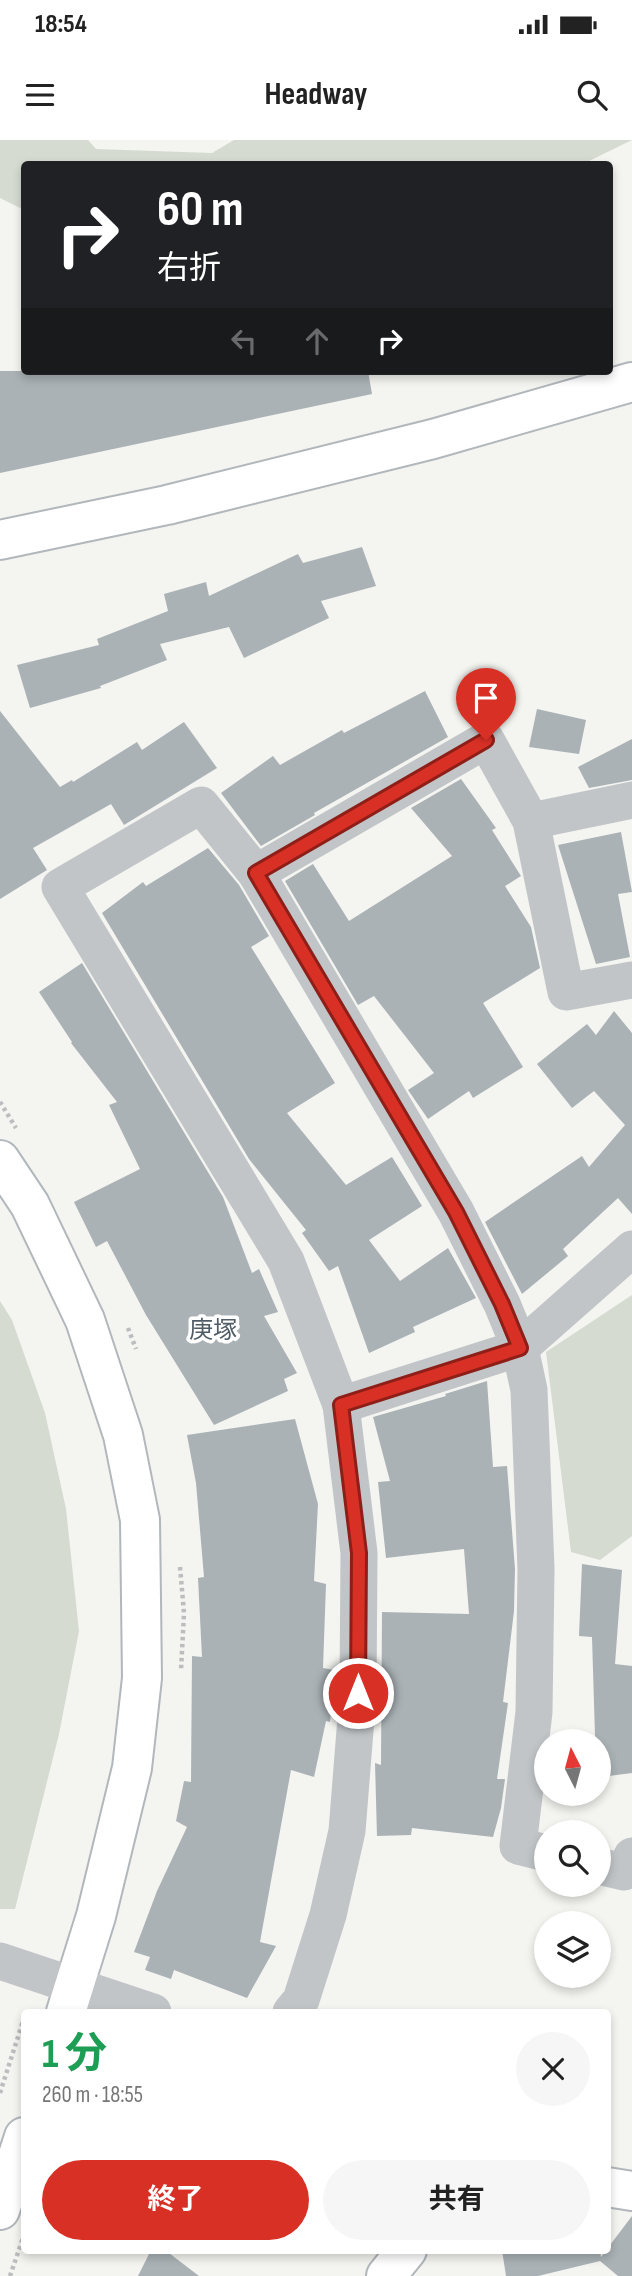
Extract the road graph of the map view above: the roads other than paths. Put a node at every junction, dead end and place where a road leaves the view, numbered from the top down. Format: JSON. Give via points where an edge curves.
{"nodes":[{"id":1,"x":632,"y":382,"type":"edge"},
{"id":2,"x":0,"y":540,"type":"edge"},
{"id":3,"x":632,"y":800,"type":"edge"},
{"id":4,"x":531,"y":821,"type":"junction"},
{"id":5,"x":256,"y":873,"type":"junction"},
{"id":6,"x":632,"y":980,"type":"edge"},
{"id":7,"x":0,"y":1160,"type":"edge"},
{"id":8,"x":632,"y":1249,"type":"edge"},
{"id":9,"x":520,"y":1348,"type":"junction"},
{"id":10,"x":341,"y":1405,"type":"junction"},
{"id":11,"x":534,"y":1850,"type":"edge"},
{"id":12,"x":632,"y":1856,"type":"edge"},
{"id":13,"x":611,"y":1869,"type":"edge"},
{"id":14,"x":0,"y":1961,"type":"edge"},
{"id":15,"x":71,"y":1999,"type":"edge"},
{"id":16,"x":134,"y":2009,"type":"edge"},
{"id":17,"x":294,"y":2009,"type":"edge"},
{"id":18,"x":21,"y":2146,"type":"edge"},
{"id":19,"x":611,"y":2188,"type":"edge"},
{"id":20,"x":632,"y":2191,"type":"edge"},
{"id":21,"x":0,"y":2210,"type":"edge"},
{"id":22,"x":404,"y":2254,"type":"edge"},
{"id":23,"x":386,"y":2276,"type":"edge"}],
"edges":[{"from":1,"to":2,"type":"street","via":[[433,439],[181,502]]},
{"from":3,"to":4,"type":"street"},
{"from":4,"to":5,"type":"street","via":[[486,740]]},
{"from":4,"to":6,"type":"street","via":[[566,992]]},
{"from":5,"to":9,"type":"street","via":[[456,1212]]},
{"from":5,"to":10,"type":"street","via":[[201,805],[61,887],[286,1261]]},
{"from":7,"to":15,"type":"street","via":[[30,1205],[85,1320],[123,1435],[140,1520],[142,1678],[132,1768]]},
{"from":8,"to":9,"type":"street"},
{"from":9,"to":10,"type":"street"},
{"from":9,"to":11,"type":"street","via":[[529,1390],[536,1569],[534,1712],[518,1846]]},
{"from":10,"to":17,"type":"street","via":[[359,1553],[358,1693],[347,1831],[328,1915],[301,2000]]},
{"from":12,"to":13,"type":"street","via":[[624,1872]]},
{"from":14,"to":15,"type":"street"},
{"from":15,"to":16,"type":"street"},
{"from":18,"to":21,"type":"street"},
{"from":19,"to":20,"type":"street"},
{"from":22,"to":23,"type":"street"}]}
